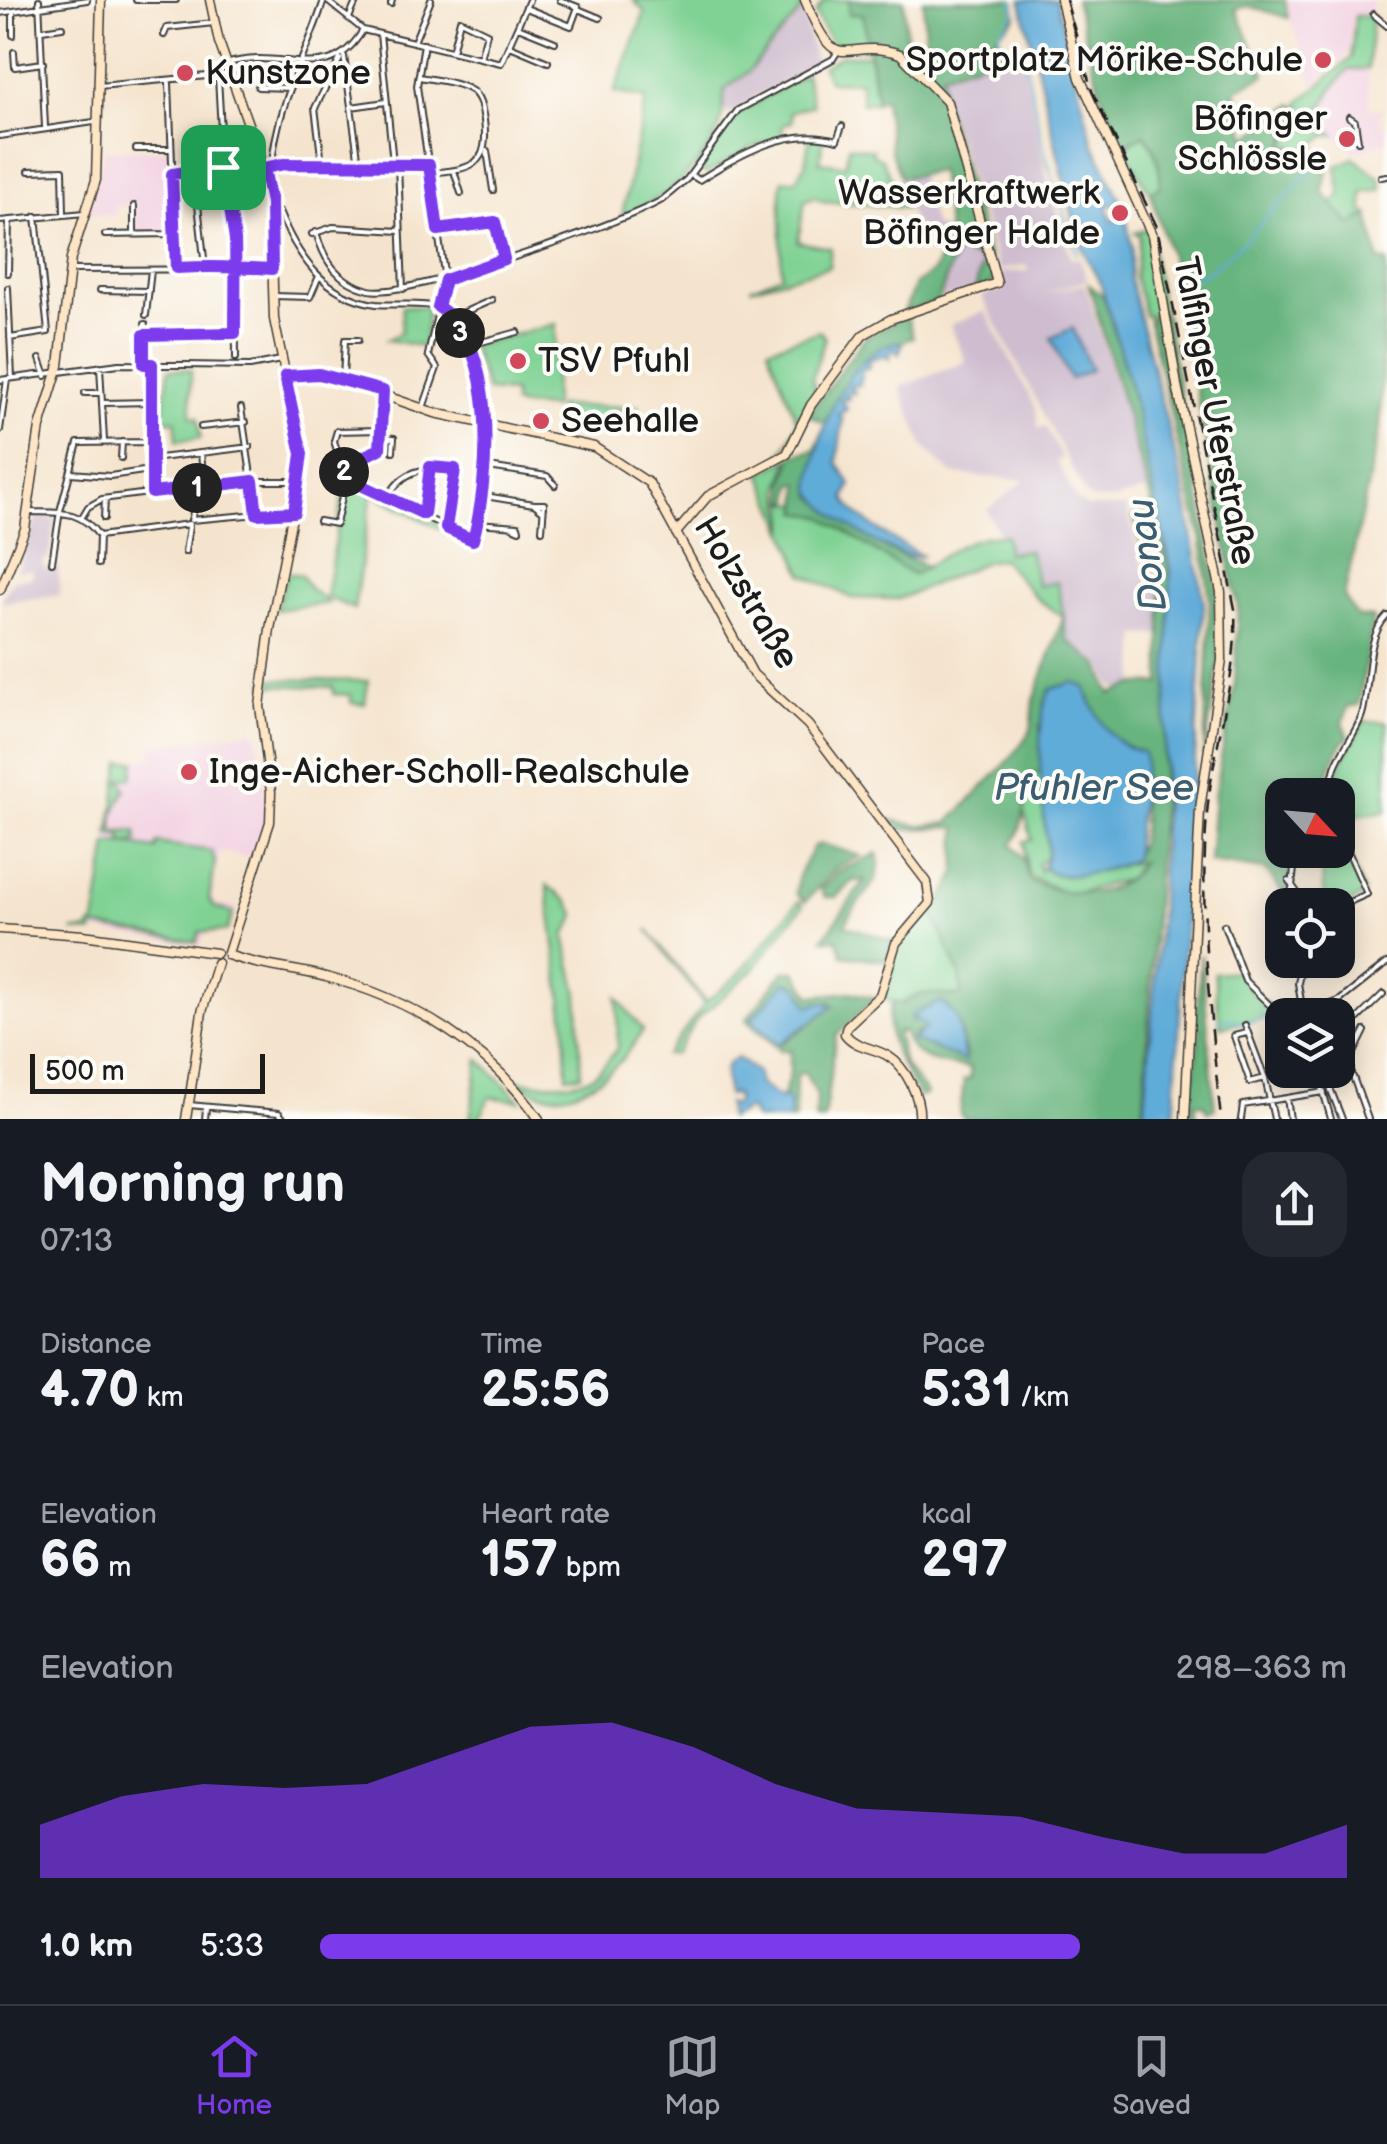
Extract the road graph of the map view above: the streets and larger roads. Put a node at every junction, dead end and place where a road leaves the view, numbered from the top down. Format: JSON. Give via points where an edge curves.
{"nodes":[{"id":1,"x":87,"y":0,"type":"edge"},
{"id":2,"x":101,"y":0,"type":"edge"},
{"id":3,"x":136,"y":0,"type":"edge"},
{"id":4,"x":176,"y":0,"type":"edge"},
{"id":5,"x":210,"y":0,"type":"edge"},
{"id":6,"x":325,"y":0,"type":"edge"},
{"id":7,"x":357,"y":0,"type":"edge"},
{"id":8,"x":529,"y":0,"type":"edge"},
{"id":9,"x":560,"y":0,"type":"edge"},
{"id":10,"x":805,"y":0,"type":"edge"},
{"id":11,"x":1061,"y":0,"type":"edge"},
{"id":12,"x":428,"y":1,"type":"edge"},
{"id":13,"x":40,"y":3,"type":"edge"},
{"id":14,"x":526,"y":8,"type":"junction"},
{"id":15,"x":578,"y":9,"type":"junction"},
{"id":16,"x":13,"y":10,"type":"junction"},
{"id":17,"x":0,"y":12,"type":"edge"},
{"id":18,"x":1373,"y":14,"type":"dead end"},
{"id":19,"x":349,"y":18,"type":"junction"},
{"id":20,"x":600,"y":18,"type":"dead end"},
{"id":21,"x":214,"y":23,"type":"junction"},
{"id":22,"x":1387,"y":26,"type":"edge"},
{"id":23,"x":62,"y":27,"type":"dead end"},
{"id":24,"x":518,"y":28,"type":"junction"},
{"id":25,"x":42,"y":30,"type":"junction"},
{"id":26,"x":363,"y":30,"type":"junction"},
{"id":27,"x":380,"y":34,"type":"junction"},
{"id":28,"x":13,"y":35,"type":"dead end"},
{"id":29,"x":164,"y":35,"type":"dead end"},
{"id":30,"x":414,"y":42,"type":"junction"},
{"id":31,"x":555,"y":42,"type":"dead end"},
{"id":32,"x":424,"y":44,"type":"junction"},
{"id":33,"x":510,"y":46,"type":"junction"},
{"id":34,"x":452,"y":51,"type":"junction"},
{"id":35,"x":838,"y":51,"type":"junction"},
{"id":36,"x":14,"y":52,"type":"dead end"},
{"id":37,"x":342,"y":57,"type":"junction"},
{"id":38,"x":480,"y":58,"type":"junction"},
{"id":39,"x":304,"y":60,"type":"junction"},
{"id":40,"x":548,"y":62,"type":"dead end"},
{"id":41,"x":43,"y":64,"type":"junction"},
{"id":42,"x":226,"y":64,"type":"junction"},
{"id":43,"x":230,"y":74,"type":"junction"},
{"id":44,"x":218,"y":77,"type":"junction"},
{"id":45,"x":417,"y":77,"type":"junction"},
{"id":46,"x":169,"y":83,"type":"junction"},
{"id":47,"x":99,"y":86,"type":"junction"},
{"id":48,"x":258,"y":87,"type":"dead end"},
{"id":49,"x":290,"y":88,"type":"junction"},
{"id":50,"x":386,"y":102,"type":"junction"},
{"id":51,"x":351,"y":107,"type":"junction"},
{"id":52,"x":1349,"y":117,"type":"dead end"},
{"id":53,"x":100,"y":122,"type":"junction"},
{"id":54,"x":842,"y":126,"type":"dead end"},
{"id":55,"x":45,"y":127,"type":"junction"},
{"id":56,"x":220,"y":129,"type":"junction"},
{"id":57,"x":0,"y":136,"type":"edge"},
{"id":58,"x":1358,"y":142,"type":"dead end"},
{"id":59,"x":172,"y":148,"type":"junction"},
{"id":60,"x":136,"y":149,"type":"dead end"},
{"id":61,"x":195,"y":151,"type":"dead end"},
{"id":62,"x":485,"y":152,"type":"junction"},
{"id":63,"x":322,"y":163,"type":"junction"},
{"id":64,"x":359,"y":164,"type":"junction"},
{"id":65,"x":396,"y":165,"type":"junction"},
{"id":66,"x":429,"y":165,"type":"junction"},
{"id":67,"x":223,"y":167,"type":"junction"},
{"id":68,"x":268,"y":167,"type":"junction"},
{"id":69,"x":454,"y":171,"type":"junction"},
{"id":70,"x":29,"y":172,"type":"dead end"},
{"id":71,"x":430,"y":173,"type":"junction"},
{"id":72,"x":172,"y":174,"type":"junction"},
{"id":73,"x":690,"y":175,"type":"junction"},
{"id":74,"x":494,"y":190,"type":"dead end"},
{"id":75,"x":462,"y":193,"type":"dead end"},
{"id":76,"x":198,"y":205,"type":"dead end"},
{"id":77,"x":134,"y":206,"type":"dead end"},
{"id":78,"x":271,"y":207,"type":"junction"},
{"id":79,"x":64,"y":213,"type":"junction"},
{"id":80,"x":86,"y":213,"type":"junction"},
{"id":81,"x":36,"y":216,"type":"junction"},
{"id":82,"x":9,"y":220,"type":"junction"},
{"id":83,"x":0,"y":221,"type":"edge"},
{"id":84,"x":438,"y":230,"type":"junction"},
{"id":85,"x":400,"y":231,"type":"junction"},
{"id":86,"x":134,"y":234,"type":"junction"},
{"id":87,"x":174,"y":234,"type":"junction"},
{"id":88,"x":105,"y":235,"type":"dead end"},
{"id":89,"x":504,"y":259,"type":"junction"},
{"id":90,"x":205,"y":267,"type":"junction"},
{"id":91,"x":176,"y":268,"type":"junction"},
{"id":92,"x":235,"y":268,"type":"junction"},
{"id":93,"x":151,"y":269,"type":"junction"},
{"id":94,"x":272,"y":269,"type":"junction"},
{"id":95,"x":69,"y":270,"type":"junction"},
{"id":96,"x":334,"y":272,"type":"junction"},
{"id":97,"x":8,"y":273,"type":"dead end"},
{"id":98,"x":322,"y":278,"type":"junction"},
{"id":99,"x":445,"y":280,"type":"junction"},
{"id":100,"x":8,"y":288,"type":"dead end"},
{"id":101,"x":100,"y":290,"type":"dead end"},
{"id":102,"x":403,"y":290,"type":"junction"},
{"id":103,"x":148,"y":291,"type":"junction"},
{"id":104,"x":273,"y":296,"type":"junction"},
{"id":105,"x":492,"y":300,"type":"dead end"},
{"id":106,"x":438,"y":307,"type":"junction"},
{"id":107,"x":146,"y":315,"type":"dead end"},
{"id":108,"x":451,"y":318,"type":"junction"},
{"id":109,"x":145,"y":324,"type":"dead end"},
{"id":110,"x":518,"y":332,"type":"dead end"},
{"id":111,"x":235,"y":333,"type":"junction"},
{"id":112,"x":144,"y":335,"type":"junction"},
{"id":113,"x":10,"y":338,"type":"junction"},
{"id":114,"x":358,"y":340,"type":"dead end"},
{"id":115,"x":467,"y":346,"type":"junction"},
{"id":116,"x":236,"y":358,"type":"dead end"},
{"id":117,"x":40,"y":359,"type":"dead end"},
{"id":118,"x":281,"y":360,"type":"junction"},
{"id":119,"x":144,"y":364,"type":"junction"},
{"id":120,"x":152,"y":364,"type":"junction"},
{"id":121,"x":100,"y":366,"type":"junction"},
{"id":122,"x":58,"y":374,"type":"junction"},
{"id":123,"x":46,"y":376,"type":"junction"},
{"id":124,"x":285,"y":376,"type":"junction"},
{"id":125,"x":6,"y":379,"type":"edge"},
{"id":126,"x":343,"y":379,"type":"junction"},
{"id":127,"x":383,"y":391,"type":"junction"},
{"id":128,"x":85,"y":393,"type":"dead end"},
{"id":129,"x":102,"y":393,"type":"junction"},
{"id":130,"x":151,"y":402,"type":"junction"},
{"id":131,"x":103,"y":403,"type":"junction"},
{"id":132,"x":1,"y":408,"type":"edge"},
{"id":133,"x":242,"y":408,"type":"dead end"},
{"id":134,"x":424,"y":408,"type":"junction"},
{"id":135,"x":246,"y":422,"type":"junction"},
{"id":136,"x":487,"y":426,"type":"junction"},
{"id":137,"x":201,"y":427,"type":"dead end"},
{"id":138,"x":0,"y":430,"type":"edge"},
{"id":139,"x":380,"y":430,"type":"junction"},
{"id":140,"x":380,"y":437,"type":"junction"},
{"id":141,"x":104,"y":442,"type":"junction"},
{"id":142,"x":122,"y":442,"type":"junction"},
{"id":143,"x":151,"y":442,"type":"junction"},
{"id":144,"x":250,"y":447,"type":"junction"},
{"id":145,"x":393,"y":451,"type":"dead end"},
{"id":146,"x":200,"y":453,"type":"junction"},
{"id":147,"x":122,"y":458,"type":"dead end"},
{"id":148,"x":150,"y":459,"type":"junction"},
{"id":149,"x":482,"y":466,"type":"junction"},
{"id":150,"x":430,"y":467,"type":"junction"},
{"id":151,"x":150,"y":470,"type":"junction"},
{"id":152,"x":345,"y":470,"type":"junction"},
{"id":153,"x":70,"y":472,"type":"junction"},
{"id":154,"x":90,"y":474,"type":"junction"},
{"id":155,"x":346,"y":478,"type":"junction"},
{"id":156,"x":253,"y":481,"type":"junction"},
{"id":157,"x":300,"y":481,"type":"junction"},
{"id":158,"x":86,"y":482,"type":"dead end"},
{"id":159,"x":555,"y":483,"type":"dead end"},
{"id":160,"x":204,"y":486,"type":"junction"},
{"id":161,"x":196,"y":488,"type":"junction"},
{"id":162,"x":152,"y":493,"type":"junction"},
{"id":163,"x":479,"y":494,"type":"junction"},
{"id":164,"x":105,"y":498,"type":"junction"},
{"id":165,"x":388,"y":498,"type":"junction"},
{"id":166,"x":60,"y":511,"type":"junction"},
{"id":167,"x":28,"y":512,"type":"junction"},
{"id":168,"x":294,"y":512,"type":"junction"},
{"id":169,"x":257,"y":514,"type":"junction"},
{"id":170,"x":424,"y":514,"type":"junction"},
{"id":171,"x":82,"y":517,"type":"junction"},
{"id":172,"x":104,"y":518,"type":"dead end"},
{"id":173,"x":190,"y":522,"type":"junction"},
{"id":174,"x":319,"y":522,"type":"dead end"},
{"id":175,"x":476,"y":523,"type":"junction"},
{"id":176,"x":510,"y":526,"type":"dead end"},
{"id":177,"x":446,"y":528,"type":"junction"},
{"id":178,"x":542,"y":530,"type":"dead end"},
{"id":179,"x":676,"y":533,"type":"junction"},
{"id":180,"x":99,"y":536,"type":"junction"},
{"id":181,"x":185,"y":552,"type":"dead end"},
{"id":182,"x":52,"y":562,"type":"dead end"},
{"id":183,"x":98,"y":564,"type":"dead end"},
{"id":184,"x":0,"y":590,"type":"edge"},
{"id":185,"x":1387,"y":616,"type":"edge"},
{"id":186,"x":1331,"y":778,"type":"edge"},
{"id":187,"x":1292,"y":868,"type":"edge"},
{"id":188,"x":1354,"y":868,"type":"edge"},
{"id":189,"x":1289,"y":882,"type":"junction"},
{"id":190,"x":1289,"y":888,"type":"edge"},
{"id":191,"x":1293,"y":888,"type":"edge"},
{"id":192,"x":1355,"y":899,"type":"edge"},
{"id":193,"x":1224,"y":924,"type":"dead end"},
{"id":194,"x":0,"y":929,"type":"edge"},
{"id":195,"x":222,"y":957,"type":"junction"},
{"id":196,"x":1387,"y":964,"type":"edge"},
{"id":197,"x":1383,"y":994,"type":"dead end"},
{"id":198,"x":1339,"y":998,"type":"edge"},
{"id":199,"x":1265,"y":1000,"type":"edge"},
{"id":200,"x":1355,"y":1021,"type":"edge"},
{"id":201,"x":1245,"y":1026,"type":"dead end"},
{"id":202,"x":1365,"y":1032,"type":"dead end"},
{"id":203,"x":1247,"y":1034,"type":"junction"},
{"id":204,"x":1355,"y":1051,"type":"edge"},
{"id":205,"x":1265,"y":1078,"type":"joint"},
{"id":206,"x":1355,"y":1085,"type":"edge"},
{"id":207,"x":1267,"y":1088,"type":"edge"},
{"id":208,"x":1323,"y":1088,"type":"edge"},
{"id":209,"x":1328,"y":1088,"type":"edge"},
{"id":210,"x":1324,"y":1092,"type":"junction"},
{"id":211,"x":1287,"y":1098,"type":"junction"},
{"id":212,"x":1270,"y":1100,"type":"junction"},
{"id":213,"x":189,"y":1104,"type":"junction"},
{"id":214,"x":206,"y":1108,"type":"junction"},
{"id":215,"x":231,"y":1110,"type":"junction"},
{"id":216,"x":259,"y":1111,"type":"junction"},
{"id":217,"x":186,"y":1119,"type":"edge"},
{"id":218,"x":205,"y":1119,"type":"edge"},
{"id":219,"x":230,"y":1119,"type":"edge"},
{"id":220,"x":258,"y":1119,"type":"edge"},
{"id":221,"x":284,"y":1119,"type":"edge"},
{"id":222,"x":539,"y":1119,"type":"edge"},
{"id":223,"x":919,"y":1119,"type":"edge"},
{"id":224,"x":1185,"y":1119,"type":"edge"},
{"id":225,"x":1242,"y":1119,"type":"edge"},
{"id":226,"x":1274,"y":1119,"type":"edge"},
{"id":227,"x":1290,"y":1119,"type":"edge"},
{"id":228,"x":1331,"y":1119,"type":"edge"},
{"id":229,"x":1342,"y":1119,"type":"edge"},
{"id":230,"x":1368,"y":1119,"type":"edge"}],
"edges":[{"from":1,"to":13,"type":"street"},
{"from":2,"to":47,"type":"street"},
{"from":3,"to":4,"type":"street"},
{"from":5,"to":21,"type":"street"},
{"from":6,"to":19,"type":"street"},
{"from":6,"to":39,"type":"street"},
{"from":7,"to":19,"type":"street"},
{"from":8,"to":14,"type":"street"},
{"from":9,"to":15,"type":"street"},
{"from":10,"to":35,"type":"street","via":[[821,37]]},
{"from":11,"to":224,"type":"street","name":"Talfinger Uferstraße","via":[[1086,94],[1152,234],[1221,592],[1222,660],[1197,848]]},
{"from":12,"to":30,"type":"street"},
{"from":13,"to":16,"type":"street"},
{"from":13,"to":25,"type":"street"},
{"from":14,"to":15,"type":"street","via":[[571,26]]},
{"from":14,"to":24,"type":"street"},
{"from":15,"to":20,"type":"street"},
{"from":16,"to":17,"type":"street"},
{"from":16,"to":28,"type":"street"},
{"from":18,"to":22,"type":"street"},
{"from":19,"to":26,"type":"street"},
{"from":21,"to":29,"type":"street","via":[[167,28]]},
{"from":21,"to":42,"type":"street"},
{"from":23,"to":25,"type":"street"},
{"from":24,"to":31,"type":"street"},
{"from":24,"to":33,"type":"street"},
{"from":25,"to":41,"type":"street"},
{"from":26,"to":27,"type":"street"},
{"from":26,"to":37,"type":"street"},
{"from":27,"to":30,"type":"street"},
{"from":27,"to":50,"type":"street"},
{"from":30,"to":32,"type":"street"},
{"from":32,"to":34,"type":"street"},
{"from":32,"to":45,"type":"street"},
{"from":33,"to":38,"type":"street","via":[[501,63]]},
{"from":33,"to":40,"type":"street"},
{"from":34,"to":38,"type":"street"},
{"from":34,"to":38,"type":"street","via":[[460,20],[489,34]]},
{"from":35,"to":73,"type":"street","via":[[738,110]]},
{"from":35,"to":179,"type":"street","via":[[900,54],[943,95],[997,283],[862,335],[811,405],[788,454],[708,496]]},
{"from":36,"to":41,"type":"street","via":[[15,68]]},
{"from":37,"to":39,"type":"street"},
{"from":37,"to":51,"type":"street"},
{"from":37,"to":63,"type":"street","via":[[315,108]]},
{"from":39,"to":42,"type":"street","via":[[262,57]]},
{"from":39,"to":49,"type":"street"},
{"from":41,"to":55,"type":"street"},
{"from":42,"to":43,"type":"street"},
{"from":43,"to":44,"type":"street"},
{"from":43,"to":68,"type":"street"},
{"from":44,"to":46,"type":"street"},
{"from":44,"to":56,"type":"street"},
{"from":45,"to":62,"type":"street","via":[[477,96]]},
{"from":45,"to":66,"type":"street"},
{"from":46,"to":47,"type":"street"},
{"from":46,"to":59,"type":"street"},
{"from":47,"to":53,"type":"street"},
{"from":48,"to":49,"type":"street"},
{"from":49,"to":68,"type":"street"},
{"from":50,"to":51,"type":"street"},
{"from":50,"to":65,"type":"street"},
{"from":51,"to":64,"type":"street"},
{"from":52,"to":58,"type":"street"},
{"from":53,"to":55,"type":"street"},
{"from":53,"to":80,"type":"street"},
{"from":54,"to":73,"type":"street","via":[[837,140],[812,134],[783,140],[746,152],[699,180]]},
{"from":55,"to":57,"type":"street"},
{"from":56,"to":61,"type":"street","via":[[195,130]]},
{"from":56,"to":67,"type":"street"},
{"from":59,"to":60,"type":"street"},
{"from":59,"to":72,"type":"street"},
{"from":62,"to":69,"type":"street"},
{"from":62,"to":74,"type":"street"},
{"from":63,"to":64,"type":"street"},
{"from":63,"to":68,"type":"street"},
{"from":64,"to":65,"type":"street"},
{"from":65,"to":66,"type":"street"},
{"from":65,"to":85,"type":"street"},
{"from":66,"to":71,"type":"street"},
{"from":67,"to":72,"type":"street"},
{"from":67,"to":92,"type":"street"},
{"from":68,"to":78,"type":"street"},
{"from":69,"to":71,"type":"street"},
{"from":69,"to":75,"type":"street"},
{"from":70,"to":79,"type":"street","via":[[62,170]]},
{"from":71,"to":84,"type":"street"},
{"from":72,"to":87,"type":"street"},
{"from":73,"to":89,"type":"street","via":[[662,200]]},
{"from":76,"to":90,"type":"street"},
{"from":77,"to":86,"type":"street"},
{"from":78,"to":94,"type":"street"},
{"from":78,"to":98,"type":"street","via":[[295,251]]},
{"from":79,"to":80,"type":"street"},
{"from":79,"to":81,"type":"street"},
{"from":80,"to":95,"type":"street"},
{"from":81,"to":82,"type":"street"},
{"from":81,"to":113,"type":"street","via":[[48,332]]},
{"from":82,"to":83,"type":"street"},
{"from":82,"to":97,"type":"street"},
{"from":84,"to":89,"type":"street","via":[[492,220]]},
{"from":84,"to":99,"type":"street"},
{"from":85,"to":96,"type":"street","via":[[333,227],[314,233]]},
{"from":85,"to":102,"type":"street"},
{"from":86,"to":87,"type":"street"},
{"from":86,"to":88,"type":"street"},
{"from":87,"to":91,"type":"street"},
{"from":89,"to":99,"type":"street"},
{"from":90,"to":91,"type":"street"},
{"from":90,"to":92,"type":"street"},
{"from":91,"to":93,"type":"street"},
{"from":92,"to":94,"type":"street"},
{"from":92,"to":111,"type":"street"},
{"from":93,"to":95,"type":"street"},
{"from":93,"to":103,"type":"street"},
{"from":94,"to":104,"type":"street"},
{"from":95,"to":122,"type":"street"},
{"from":96,"to":98,"type":"street"},
{"from":96,"to":102,"type":"street","via":[[368,290]]},
{"from":98,"to":104,"type":"street","via":[[310,297]]},
{"from":98,"to":106,"type":"street","via":[[369,302]]},
{"from":99,"to":102,"type":"street"},
{"from":99,"to":106,"type":"street"},
{"from":100,"to":113,"type":"street"},
{"from":101,"to":103,"type":"street"},
{"from":103,"to":107,"type":"street"},
{"from":104,"to":118,"type":"street"},
{"from":105,"to":108,"type":"street"},
{"from":106,"to":108,"type":"street"},
{"from":106,"to":134,"type":"street","via":[[428,356],[437,368]]},
{"from":108,"to":115,"type":"street"},
{"from":109,"to":112,"type":"street"},
{"from":110,"to":115,"type":"street"},
{"from":111,"to":112,"type":"street"},
{"from":111,"to":116,"type":"street"},
{"from":112,"to":119,"type":"street"},
{"from":113,"to":125,"type":"street"},
{"from":114,"to":126,"type":"street","via":[[345,340]]},
{"from":115,"to":136,"type":"street"},
{"from":117,"to":123,"type":"street"},
{"from":118,"to":120,"type":"street","via":[[250,366]]},
{"from":118,"to":124,"type":"street"},
{"from":119,"to":120,"type":"street"},
{"from":119,"to":121,"type":"street"},
{"from":120,"to":130,"type":"street"},
{"from":121,"to":122,"type":"street"},
{"from":121,"to":129,"type":"street"},
{"from":122,"to":123,"type":"street"},
{"from":122,"to":167,"type":"street","via":[[40,432]]},
{"from":123,"to":125,"type":"street"},
{"from":124,"to":126,"type":"street","name":"Holzstraße"},
{"from":124,"to":157,"type":"street","via":[[302,454]]},
{"from":125,"to":132,"type":"street"},
{"from":126,"to":127,"type":"street","name":"Holzstraße"},
{"from":127,"to":134,"type":"street","name":"Holzstraße"},
{"from":127,"to":139,"type":"street"},
{"from":128,"to":129,"type":"street"},
{"from":129,"to":131,"type":"street"},
{"from":130,"to":131,"type":"street"},
{"from":130,"to":143,"type":"street"},
{"from":131,"to":141,"type":"street"},
{"from":132,"to":138,"type":"street"},
{"from":133,"to":135,"type":"street"},
{"from":134,"to":136,"type":"street","name":"Holzstraße"},
{"from":135,"to":137,"type":"street"},
{"from":135,"to":144,"type":"street"},
{"from":136,"to":149,"type":"street"},
{"from":136,"to":179,"type":"street","name":"Holzstraße","via":[[605,452],[656,490]]},
{"from":139,"to":140,"type":"street"},
{"from":139,"to":152,"type":"street","via":[[336,432]]},
{"from":140,"to":145,"type":"street","via":[[394,438]]},
{"from":140,"to":152,"type":"street","via":[[378,453]]},
{"from":141,"to":142,"type":"street"},
{"from":141,"to":153,"type":"street","via":[[78,443]]},
{"from":142,"to":143,"type":"street"},
{"from":142,"to":147,"type":"street"},
{"from":143,"to":148,"type":"street"},
{"from":144,"to":146,"type":"street"},
{"from":144,"to":156,"type":"street"},
{"from":146,"to":148,"type":"street"},
{"from":146,"to":160,"type":"street"},
{"from":148,"to":151,"type":"street"},
{"from":149,"to":159,"type":"street"},
{"from":149,"to":163,"type":"street"},
{"from":150,"to":165,"type":"street","via":[[396,482]]},
{"from":150,"to":170,"type":"street"},
{"from":150,"to":177,"type":"street","via":[[455,469]]},
{"from":151,"to":154,"type":"street"},
{"from":151,"to":162,"type":"street"},
{"from":152,"to":155,"type":"street"},
{"from":153,"to":154,"type":"street"},
{"from":153,"to":166,"type":"street"},
{"from":154,"to":158,"type":"street"},
{"from":155,"to":165,"type":"street"},
{"from":155,"to":174,"type":"street","via":[[336,524]]},
{"from":156,"to":157,"type":"street"},
{"from":156,"to":160,"type":"street"},
{"from":156,"to":169,"type":"street"},
{"from":157,"to":168,"type":"street"},
{"from":160,"to":161,"type":"street"},
{"from":161,"to":162,"type":"street"},
{"from":161,"to":173,"type":"street"},
{"from":162,"to":164,"type":"street"},
{"from":163,"to":175,"type":"street"},
{"from":163,"to":178,"type":"street","via":[[544,504]]},
{"from":164,"to":171,"type":"street"},
{"from":164,"to":172,"type":"street"},
{"from":165,"to":170,"type":"street"},
{"from":166,"to":167,"type":"street"},
{"from":166,"to":171,"type":"street"},
{"from":166,"to":182,"type":"street"},
{"from":167,"to":184,"type":"street"},
{"from":168,"to":169,"type":"street"},
{"from":168,"to":195,"type":"street","via":[[260,706],[270,822]]},
{"from":169,"to":173,"type":"street"},
{"from":170,"to":177,"type":"street"},
{"from":171,"to":180,"type":"street"},
{"from":173,"to":180,"type":"street"},
{"from":173,"to":181,"type":"street"},
{"from":175,"to":176,"type":"street"},
{"from":175,"to":177,"type":"street","via":[[473,540]]},
{"from":179,"to":223,"type":"street","name":"Holzstraße","via":[[758,680],[808,725],[927,882],[930,903],[896,944],[880,995],[845,1034],[892,1059],[919,1103]]},
{"from":180,"to":183,"type":"street"},
{"from":185,"to":186,"type":"street","via":[[1376,632],[1361,718]]},
{"from":187,"to":189,"type":"street"},
{"from":188,"to":192,"type":"street","via":[[1366,894]]},
{"from":189,"to":190,"type":"street"},
{"from":189,"to":191,"type":"street"},
{"from":193,"to":199,"type":"street","via":[[1245,981]]},
{"from":194,"to":195,"type":"street","via":[[83,934]]},
{"from":195,"to":213,"type":"street","via":[[200,1020]]},
{"from":195,"to":222,"type":"street","via":[[341,981],[415,1009],[500,1072]]},
{"from":196,"to":198,"type":"street"},
{"from":197,"to":200,"type":"street"},
{"from":201,"to":203,"type":"street"},
{"from":202,"to":204,"type":"street"},
{"from":203,"to":205,"type":"street"},
{"from":203,"to":205,"type":"street","via":[[1234,1036],[1246,1075],[1250,1082]]},
{"from":206,"to":230,"type":"street"},
{"from":207,"to":212,"type":"street"},
{"from":208,"to":210,"type":"street"},
{"from":209,"to":229,"type":"street"},
{"from":210,"to":211,"type":"street"},
{"from":210,"to":228,"type":"street"},
{"from":211,"to":212,"type":"street"},
{"from":211,"to":227,"type":"street"},
{"from":212,"to":225,"type":"street","via":[[1243,1105]]},
{"from":212,"to":226,"type":"street"},
{"from":213,"to":214,"type":"street"},
{"from":213,"to":217,"type":"street"},
{"from":214,"to":215,"type":"street"},
{"from":214,"to":218,"type":"street"},
{"from":215,"to":216,"type":"street"},
{"from":215,"to":219,"type":"street"},
{"from":216,"to":220,"type":"street"},
{"from":216,"to":221,"type":"street"}]}
